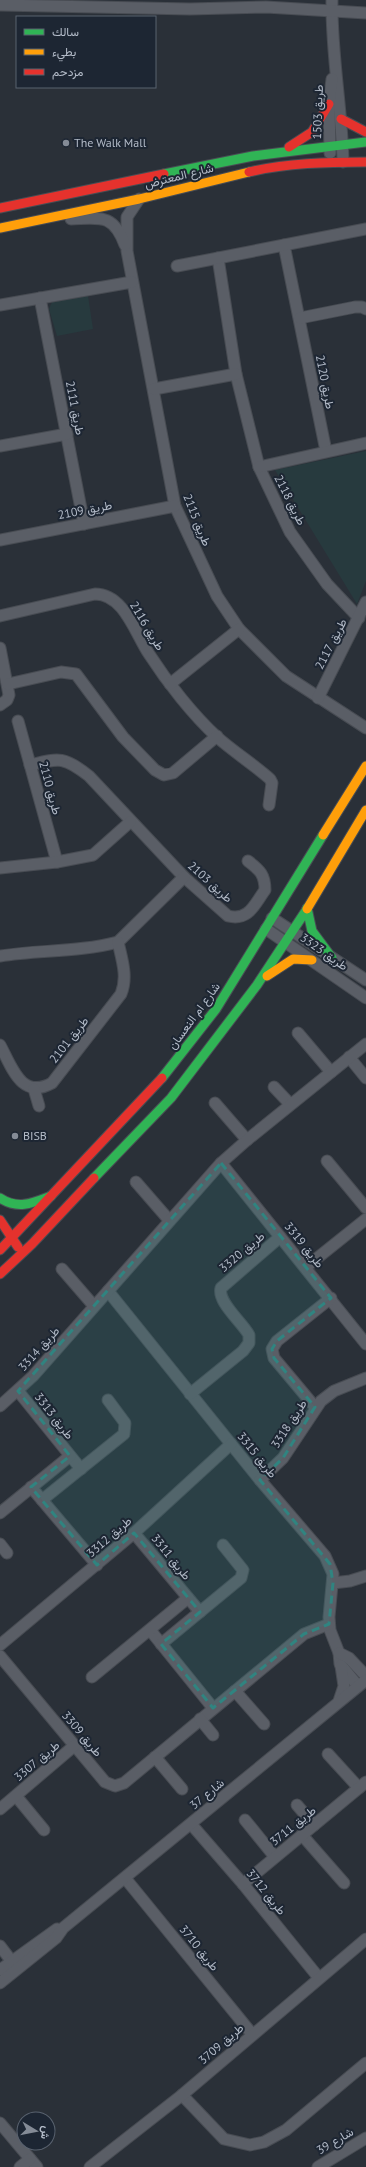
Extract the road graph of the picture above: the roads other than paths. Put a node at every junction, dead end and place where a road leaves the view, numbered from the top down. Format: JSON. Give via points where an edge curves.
{"nodes":[{"id":1,"x":105,"y":4,"type":"edge"},
{"id":2,"x":0,"y":5,"type":"edge"},
{"id":3,"x":332,"y":5,"type":"edge"},
{"id":4,"x":366,"y":12,"type":"edge"},
{"id":5,"x":334,"y":62,"type":"junction"},
{"id":6,"x":329,"y":104,"type":"junction"},
{"id":7,"x":341,"y":119,"type":"junction"},
{"id":8,"x":366,"y":132,"type":"edge"},
{"id":9,"x":366,"y":142,"type":"edge"},
{"id":10,"x":343,"y":144,"type":"junction"},
{"id":11,"x":330,"y":145,"type":"junction"},
{"id":12,"x":282,"y":151,"type":"junction"},
{"id":13,"x":343,"y":162,"type":"junction"},
{"id":14,"x":366,"y":162,"type":"edge"},
{"id":15,"x":331,"y":163,"type":"junction"},
{"id":16,"x":139,"y":199,"type":"junction"},
{"id":17,"x":0,"y":208,"type":"edge"},
{"id":18,"x":41,"y":220,"type":"junction"},
{"id":19,"x":0,"y":228,"type":"edge"},
{"id":20,"x":366,"y":229,"type":"edge"},
{"id":21,"x":284,"y":245,"type":"junction"},
{"id":22,"x":127,"y":251,"type":"junction"},
{"id":23,"x":218,"y":258,"type":"junction"},
{"id":24,"x":177,"y":266,"type":"dead end"},
{"id":25,"x":132,"y":282,"type":"junction"},
{"id":26,"x":40,"y":298,"type":"junction"},
{"id":27,"x":0,"y":305,"type":"edge"},
{"id":28,"x":366,"y":309,"type":"edge"},
{"id":29,"x":300,"y":318,"type":"junction"},
{"id":30,"x":236,"y":374,"type":"junction"},
{"id":31,"x":154,"y":389,"type":"junction"},
{"id":32,"x":67,"y":434,"type":"junction"},
{"id":33,"x":366,"y":443,"type":"edge"},
{"id":34,"x":0,"y":446,"type":"edge"},
{"id":35,"x":326,"y":451,"type":"junction"},
{"id":36,"x":259,"y":467,"type":"junction"},
{"id":37,"x":175,"y":506,"type":"junction"},
{"id":38,"x":84,"y":524,"type":"junction"},
{"id":39,"x":0,"y":540,"type":"edge"},
{"id":40,"x":366,"y":602,"type":"edge"},
{"id":41,"x":0,"y":616,"type":"edge"},
{"id":42,"x":359,"y":618,"type":"junction"},
{"id":43,"x":239,"y":629,"type":"junction"},
{"id":44,"x":0,"y":648,"type":"edge"},
{"id":45,"x":8,"y":684,"type":"junction"},
{"id":46,"x":170,"y":684,"type":"junction"},
{"id":47,"x":318,"y":698,"type":"junction"},
{"id":48,"x":0,"y":705,"type":"edge"},
{"id":49,"x":18,"y":721,"type":"dead end"},
{"id":50,"x":366,"y":728,"type":"edge"},
{"id":51,"x":217,"y":736,"type":"junction"},
{"id":52,"x":30,"y":765,"type":"junction"},
{"id":53,"x":366,"y":766,"type":"edge"},
{"id":54,"x":269,"y":804,"type":"dead end"},
{"id":55,"x":366,"y":810,"type":"edge"},
{"id":56,"x":130,"y":822,"type":"junction"},
{"id":57,"x":248,"y":861,"type":"dead end"},
{"id":58,"x":57,"y":862,"type":"junction"},
{"id":59,"x":0,"y":868,"type":"edge"},
{"id":60,"x":184,"y":877,"type":"junction"},
{"id":61,"x":307,"y":908,"type":"junction"},
{"id":62,"x":280,"y":919,"type":"junction"},
{"id":63,"x":266,"y":929,"type":"junction"},
{"id":64,"x":292,"y":932,"type":"junction"},
{"id":65,"x":285,"y":941,"type":"junction"},
{"id":66,"x":118,"y":942,"type":"junction"},
{"id":67,"x":0,"y":956,"type":"edge"},
{"id":68,"x":332,"y":958,"type":"junction"},
{"id":69,"x":312,"y":960,"type":"junction"},
{"id":70,"x":366,"y":980,"type":"edge"},
{"id":71,"x":257,"y":985,"type":"junction"},
{"id":72,"x":366,"y":998,"type":"edge"},
{"id":73,"x":298,"y":1033,"type":"dead end"},
{"id":74,"x":366,"y":1036,"type":"edge"},
{"id":75,"x":366,"y":1044,"type":"edge"},
{"id":76,"x":0,"y":1045,"type":"edge"},
{"id":77,"x":349,"y":1057,"type":"junction"},
{"id":78,"x":331,"y":1072,"type":"junction"},
{"id":79,"x":366,"y":1078,"type":"edge"},
{"id":80,"x":274,"y":1087,"type":"dead end"},
{"id":81,"x":34,"y":1089,"type":"junction"},
{"id":82,"x":215,"y":1103,"type":"dead end"},
{"id":83,"x":290,"y":1104,"type":"junction"},
{"id":84,"x":40,"y":1106,"type":"dead end"},
{"id":85,"x":247,"y":1140,"type":"junction"},
{"id":86,"x":327,"y":1161,"type":"dead end"},
{"id":87,"x":221,"y":1163,"type":"junction"},
{"id":88,"x":136,"y":1182,"type":"dead end"},
{"id":89,"x":53,"y":1195,"type":"junction"},
{"id":90,"x":0,"y":1198,"type":"edge"},
{"id":91,"x":366,"y":1208,"type":"edge"},
{"id":92,"x":366,"y":1219,"type":"edge"},
{"id":93,"x":0,"y":1220,"type":"edge"},
{"id":94,"x":169,"y":1220,"type":"junction"},
{"id":95,"x":21,"y":1230,"type":"junction"},
{"id":96,"x":280,"y":1236,"type":"junction"},
{"id":97,"x":12,"y":1238,"type":"junction"},
{"id":98,"x":32,"y":1244,"type":"junction"},
{"id":99,"x":0,"y":1250,"type":"edge"},
{"id":100,"x":22,"y":1253,"type":"junction"},
{"id":101,"x":306,"y":1267,"type":"junction"},
{"id":102,"x":62,"y":1269,"type":"dead end"},
{"id":103,"x":0,"y":1274,"type":"edge"},
{"id":104,"x":108,"y":1292,"type":"junction"},
{"id":105,"x":331,"y":1298,"type":"junction"},
{"id":106,"x":94,"y":1306,"type":"junction"},
{"id":107,"x":366,"y":1344,"type":"edge"},
{"id":108,"x":366,"y":1378,"type":"edge"},
{"id":109,"x":18,"y":1391,"type":"junction"},
{"id":110,"x":190,"y":1394,"type":"junction"},
{"id":111,"x":108,"y":1400,"type":"dead end"},
{"id":112,"x":0,"y":1406,"type":"edge"},
{"id":113,"x":315,"y":1407,"type":"junction"},
{"id":114,"x":232,"y":1444,"type":"junction"},
{"id":115,"x":70,"y":1456,"type":"junction"},
{"id":116,"x":81,"y":1470,"type":"junction"},
{"id":117,"x":260,"y":1480,"type":"junction"},
{"id":118,"x":31,"y":1488,"type":"junction"},
{"id":119,"x":42,"y":1500,"type":"junction"},
{"id":120,"x":0,"y":1513,"type":"edge"},
{"id":121,"x":134,"y":1533,"type":"junction"},
{"id":122,"x":0,"y":1544,"type":"edge"},
{"id":123,"x":223,"y":1545,"type":"dead end"},
{"id":124,"x":7,"y":1553,"type":"dead end"},
{"id":125,"x":97,"y":1565,"type":"junction"},
{"id":126,"x":366,"y":1576,"type":"edge"},
{"id":127,"x":333,"y":1583,"type":"junction"},
{"id":128,"x":188,"y":1598,"type":"junction"},
{"id":129,"x":200,"y":1612,"type":"junction"},
{"id":130,"x":329,"y":1624,"type":"junction"},
{"id":131,"x":150,"y":1630,"type":"junction"},
{"id":132,"x":162,"y":1644,"type":"junction"},
{"id":133,"x":0,"y":1645,"type":"edge"},
{"id":134,"x":0,"y":1656,"type":"edge"},
{"id":135,"x":340,"y":1658,"type":"junction"},
{"id":136,"x":366,"y":1676,"type":"edge"},
{"id":137,"x":92,"y":1677,"type":"dead end"},
{"id":138,"x":362,"y":1683,"type":"edge"},
{"id":139,"x":235,"y":1691,"type":"junction"},
{"id":140,"x":339,"y":1701,"type":"junction"},
{"id":141,"x":213,"y":1708,"type":"junction"},
{"id":142,"x":200,"y":1719,"type":"junction"},
{"id":143,"x":264,"y":1724,"type":"dead end"},
{"id":144,"x":213,"y":1735,"type":"dead end"},
{"id":145,"x":74,"y":1746,"type":"junction"},
{"id":146,"x":328,"y":1754,"type":"dead end"},
{"id":147,"x":155,"y":1757,"type":"junction"},
{"id":148,"x":364,"y":1784,"type":"edge"},
{"id":149,"x":182,"y":1789,"type":"dead end"},
{"id":150,"x":16,"y":1796,"type":"junction"},
{"id":151,"x":298,"y":1805,"type":"dead end"},
{"id":152,"x":0,"y":1809,"type":"edge"},
{"id":153,"x":245,"y":1820,"type":"dead end"},
{"id":154,"x":191,"y":1824,"type":"junction"},
{"id":155,"x":314,"y":1825,"type":"junction"},
{"id":156,"x":44,"y":1830,"type":"dead end"},
{"id":157,"x":302,"y":1835,"type":"junction"},
{"id":158,"x":275,"y":1857,"type":"junction"},
{"id":159,"x":125,"y":1878,"type":"junction"},
{"id":160,"x":344,"y":1883,"type":"dead end"},
{"id":161,"x":243,"y":1884,"type":"junction"},
{"id":162,"x":366,"y":1939,"type":"edge"},
{"id":163,"x":0,"y":1946,"type":"edge"},
{"id":164,"x":8,"y":1966,"type":"edge"},
{"id":165,"x":319,"y":1978,"type":"junction"},
{"id":166,"x":0,"y":1983,"type":"edge"},
{"id":167,"x":252,"y":2034,"type":"junction"},
{"id":168,"x":366,"y":2063,"type":"edge"},
{"id":169,"x":182,"y":2095,"type":"junction"},
{"id":170,"x":0,"y":2123,"type":"edge"},
{"id":171,"x":366,"y":2138,"type":"edge"},
{"id":172,"x":34,"y":2163,"type":"edge"},
{"id":173,"x":20,"y":2167,"type":"edge"},
{"id":174,"x":90,"y":2167,"type":"edge"},
{"id":175,"x":318,"y":2167,"type":"edge"}],
"edges":[{"from":1,"to":2,"type":"street"},
{"from":1,"to":3,"type":"street","via":[[190,9]]},
{"from":3,"to":4,"type":"street"},
{"from":3,"to":5,"type":"street","name":"طريق 1503"},
{"from":5,"to":6,"type":"street","name":"طريق 1503"},
{"from":5,"to":7,"type":"street","name":"طريق 1503"},
{"from":6,"to":11,"type":"street","name":"طريق 1503"},
{"from":6,"to":12,"type":"main road","via":[[312,132]]},
{"from":7,"to":8,"type":"main road"},
{"from":7,"to":10,"type":"street","name":"طريق 1503"},
{"from":9,"to":10,"type":"main road","name":"شارع المعترض"},
{"from":10,"to":11,"type":"main road","name":"شارع المعترض"},
{"from":10,"to":13,"type":"street","name":"طريق 1503"},
{"from":11,"to":12,"type":"main road","name":"شارع المعترض"},
{"from":11,"to":15,"type":"street","name":"طريق 1503"},
{"from":12,"to":17,"type":"main road","name":"شارع المعترض"},
{"from":13,"to":14,"type":"main road","name":"شارع المعترض"},
{"from":13,"to":15,"type":"main road","name":"شارع المعترض"},
{"from":15,"to":16,"type":"main road","name":"شارع المعترض","via":[[263,169]]},
{"from":16,"to":18,"type":"main road","name":"شارع المعترض"},
{"from":16,"to":22,"type":"street","name":"طريق 2115","via":[[127,217]]},
{"from":18,"to":19,"type":"main road","name":"شارع المعترض"},
{"from":18,"to":22,"type":"street","name":"طريق 2115","via":[[108,220],[115,225]]},
{"from":20,"to":21,"type":"street"},
{"from":21,"to":23,"type":"street"},
{"from":21,"to":29,"type":"street","name":"طريق 2120"},
{"from":22,"to":25,"type":"street","name":"طريق 2115"},
{"from":23,"to":24,"type":"street"},
{"from":23,"to":30,"type":"street","name":"طريق 2118"},
{"from":25,"to":26,"type":"street"},
{"from":25,"to":31,"type":"street","name":"طريق 2115"},
{"from":26,"to":27,"type":"street"},
{"from":26,"to":32,"type":"street","name":"طريق 2111"},
{"from":28,"to":29,"type":"street","via":[[355,307]]},
{"from":29,"to":35,"type":"street","name":"طريق 2120"},
{"from":30,"to":31,"type":"street"},
{"from":30,"to":36,"type":"street","name":"طريق 2118"},
{"from":31,"to":37,"type":"street","name":"طريق 2115"},
{"from":32,"to":34,"type":"street"},
{"from":32,"to":38,"type":"street","name":"طريق 2111"},
{"from":33,"to":35,"type":"street"},
{"from":35,"to":36,"type":"street"},
{"from":36,"to":42,"type":"street","name":"طريق 2118","via":[[290,532],[327,584]]},
{"from":37,"to":38,"type":"street","name":"طريق 2109"},
{"from":37,"to":43,"type":"street","name":"طريق 2115","via":[[217,596]]},
{"from":38,"to":39,"type":"street","name":"طريق 2109"},
{"from":40,"to":42,"type":"street","name":"طريق 2117"},
{"from":41,"to":46,"type":"street","name":"طريق 2116","via":[[95,594],[110,596],[120,606],[148,654]]},
{"from":42,"to":47,"type":"street","name":"طريق 2117"},
{"from":43,"to":46,"type":"street"},
{"from":43,"to":47,"type":"street","name":"طريق 2115","via":[[286,676]]},
{"from":44,"to":45,"type":"street"},
{"from":45,"to":48,"type":"street","via":[[9,695]]},
{"from":45,"to":51,"type":"street","via":[[61,672],[76,674],[123,738],[155,770],[164,775],[173,773]]},
{"from":46,"to":51,"type":"street","name":"طريق 2116"},
{"from":47,"to":50,"type":"street","name":"طريق 2115"},
{"from":49,"to":52,"type":"street","name":"طريق 2110"},
{"from":51,"to":54,"type":"street","name":"طريق 2116","via":[[270,779],[272,783]]},
{"from":52,"to":56,"type":"street","name":"طريق 2103","via":[[56,759],[72,763],[89,776]]},
{"from":52,"to":58,"type":"street","name":"طريق 2110"},
{"from":53,"to":62,"type":"main road","name":"شارع ام النعسان"},
{"from":55,"to":61,"type":"main road"},
{"from":56,"to":58,"type":"street","via":[[93,855]]},
{"from":56,"to":60,"type":"street","name":"طريق 2103"},
{"from":57,"to":60,"type":"street","name":"طريق 2103","via":[[260,870],[265,878],[265,890],[246,916],[228,916]]},
{"from":58,"to":59,"type":"street"},
{"from":60,"to":66,"type":"street"},
{"from":61,"to":64,"type":"main road"},
{"from":61,"to":68,"type":"main road","via":[[312,931]]},
{"from":62,"to":63,"type":"main road","name":"شارع ام النعسان"},
{"from":62,"to":64,"type":"street","name":"طريق 3323"},
{"from":62,"to":65,"type":"main road"},
{"from":63,"to":65,"type":"street","name":"طريق 3323"},
{"from":63,"to":89,"type":"main road","name":"شارع ام النعسان","via":[[216,1009],[155,1087]]},
{"from":64,"to":65,"type":"main road"},
{"from":64,"to":68,"type":"street","name":"طريق 3323"},
{"from":65,"to":69,"type":"street","name":"طريق 3323"},
{"from":65,"to":71,"type":"main road"},
{"from":66,"to":67,"type":"street","via":[[105,946],[29,951]]},
{"from":66,"to":81,"type":"street","name":"طريق 2101","via":[[125,976],[125,986],[121,994],[52,1083],[44,1088]]},
{"from":68,"to":70,"type":"street","name":"طريق 3323"},
{"from":69,"to":71,"type":"main road","via":[[299,958],[286,962]]},
{"from":69,"to":72,"type":"street","name":"طريق 3323"},
{"from":71,"to":98,"type":"main road","via":[[171,1098]]},
{"from":73,"to":78,"type":"street"},
{"from":74,"to":77,"type":"street","name":"طريق 3314"},
{"from":75,"to":77,"type":"street","name":"طريق 3314"},
{"from":76,"to":81,"type":"street","via":[[18,1078]]},
{"from":77,"to":78,"type":"street","name":"طريق 3314"},
{"from":77,"to":79,"type":"street"},
{"from":78,"to":83,"type":"street","name":"طريق 3314"},
{"from":80,"to":83,"type":"street"},
{"from":81,"to":84,"type":"street"},
{"from":82,"to":85,"type":"street"},
{"from":83,"to":85,"type":"street","name":"طريق 3314"},
{"from":85,"to":87,"type":"street","name":"طريق 3314"},
{"from":86,"to":91,"type":"street"},
{"from":87,"to":94,"type":"street","name":"طريق 3314"},
{"from":87,"to":96,"type":"street","name":"طريق 3319"},
{"from":88,"to":94,"type":"street"},
{"from":89,"to":90,"type":"main road","via":[[18,1206]]},
{"from":89,"to":95,"type":"main road","name":"شارع ام النعسان"},
{"from":90,"to":95,"type":"main road"},
{"from":92,"to":101,"type":"street"},
{"from":93,"to":97,"type":"main road"},
{"from":94,"to":104,"type":"street","name":"طريق 3314"},
{"from":95,"to":97,"type":"main road","name":"شارع ام النعسان"},
{"from":95,"to":98,"type":"main road"},
{"from":96,"to":101,"type":"street","name":"طريق 3319"},
{"from":96,"to":110,"type":"street","name":"طريق 3320","via":[[221,1288],[223,1300],[250,1335],[249,1343],[243,1351]]},
{"from":97,"to":99,"type":"main road","name":"شارع ام النعسان"},
{"from":97,"to":100,"type":"main road"},
{"from":98,"to":100,"type":"main road"},
{"from":100,"to":103,"type":"main road"},
{"from":101,"to":105,"type":"street","name":"طريق 3319"},
{"from":102,"to":106,"type":"street"},
{"from":104,"to":106,"type":"street","name":"طريق 3314"},
{"from":104,"to":110,"type":"street","name":"طريق 3315"},
{"from":105,"to":107,"type":"street","name":"طريق 3319"},
{"from":105,"to":113,"type":"street","via":[[277,1341],[272,1349],[274,1358]]},
{"from":106,"to":109,"type":"street","name":"طريق 3314"},
{"from":108,"to":113,"type":"street","name":"طريق 3318","via":[[334,1390]]},
{"from":109,"to":112,"type":"street","name":"طريق 3314"},
{"from":109,"to":115,"type":"street","name":"طريق 3313"},
{"from":110,"to":114,"type":"street","name":"طريق 3315"},
{"from":111,"to":116,"type":"street","via":[[124,1420],[126,1430],[122,1437]]},
{"from":113,"to":117,"type":"street","name":"طريق 3318","via":[[287,1452]]},
{"from":114,"to":117,"type":"street","name":"طريق 3315"},
{"from":114,"to":121,"type":"street","name":"طريق 3312"},
{"from":115,"to":116,"type":"street","name":"طريق 3313"},
{"from":115,"to":118,"type":"street","name":"طريق 3313"},
{"from":116,"to":119,"type":"street"},
{"from":117,"to":127,"type":"street","name":"طريق 3315","via":[[325,1556],[330,1564]]},
{"from":118,"to":119,"type":"street"},
{"from":118,"to":120,"type":"street","name":"طريق 3313"},
{"from":119,"to":125,"type":"street"},
{"from":121,"to":125,"type":"street","name":"طريق 3312"},
{"from":121,"to":128,"type":"street","name":"طريق 3311"},
{"from":122,"to":124,"type":"street"},
{"from":123,"to":129,"type":"street","via":[[243,1570],[243,1575]]},
{"from":125,"to":133,"type":"street","name":"طريق 3312"},
{"from":126,"to":127,"type":"street"},
{"from":127,"to":130,"type":"street","name":"طريق 3315"},
{"from":128,"to":129,"type":"street","name":"طريق 3311"},
{"from":128,"to":131,"type":"street","name":"طريق 3311"},
{"from":129,"to":132,"type":"street"},
{"from":130,"to":135,"type":"street","name":"طريق 3315"},
{"from":130,"to":139,"type":"street","name":"طريق 3309","via":[[304,1634]]},
{"from":131,"to":132,"type":"street"},
{"from":131,"to":137,"type":"street","name":"طريق 3311"},
{"from":132,"to":141,"type":"street"},
{"from":134,"to":145,"type":"street","name":"طريق 3309"},
{"from":135,"to":136,"type":"street","via":[[349,1658]]},
{"from":135,"to":138,"type":"street","name":"طريق 3315"},
{"from":135,"to":140,"type":"street","name":"طريق 3315","via":[[344,1686]]},
{"from":138,"to":140,"type":"street","name":"شارع 37"},
{"from":139,"to":141,"type":"street","name":"طريق 3309"},
{"from":139,"to":143,"type":"street"},
{"from":140,"to":154,"type":"street","name":"شارع 37"},
{"from":141,"to":142,"type":"street","name":"طريق 3309"},
{"from":142,"to":144,"type":"street"},
{"from":142,"to":147,"type":"street","name":"طريق 3309"},
{"from":145,"to":147,"type":"street","name":"طريق 3309","via":[[110,1785],[124,1783]]},
{"from":145,"to":150,"type":"street","name":"طريق 3307"},
{"from":146,"to":148,"type":"street","name":"طريق 3711"},
{"from":147,"to":149,"type":"street"},
{"from":148,"to":155,"type":"street","name":"طريق 3711"},
{"from":150,"to":152,"type":"street","name":"طريق 3307"},
{"from":150,"to":156,"type":"street","name":"طريق 3307"},
{"from":151,"to":155,"type":"street"},
{"from":153,"to":158,"type":"street"},
{"from":154,"to":159,"type":"street","name":"شارع 37"},
{"from":154,"to":161,"type":"street","name":"طريق 3712"},
{"from":155,"to":157,"type":"street","name":"طريق 3711"},
{"from":157,"to":158,"type":"street","name":"طريق 3711"},
{"from":157,"to":160,"type":"street"},
{"from":158,"to":161,"type":"street","name":"طريق 3711"},
{"from":159,"to":164,"type":"street","name":"شارع 37","via":[[63,1928],[52,1932]]},
{"from":159,"to":167,"type":"street","name":"طريق 3710"},
{"from":161,"to":165,"type":"street","name":"طريق 3712"},
{"from":162,"to":165,"type":"street","name":"طريق 3709"},
{"from":163,"to":164,"type":"street"},
{"from":164,"to":166,"type":"street","name":"شارع 37"},
{"from":165,"to":167,"type":"street","name":"طريق 3709"},
{"from":167,"to":169,"type":"street","name":"طريق 3709"},
{"from":168,"to":169,"type":"street","via":[[286,2130],[264,2142],[250,2145],[224,2139]]},
{"from":169,"to":174,"type":"street","name":"طريق 3709"},
{"from":170,"to":172,"type":"street"},
{"from":171,"to":175,"type":"street","name":"شارع 39"},
{"from":172,"to":173,"type":"street"}]}
